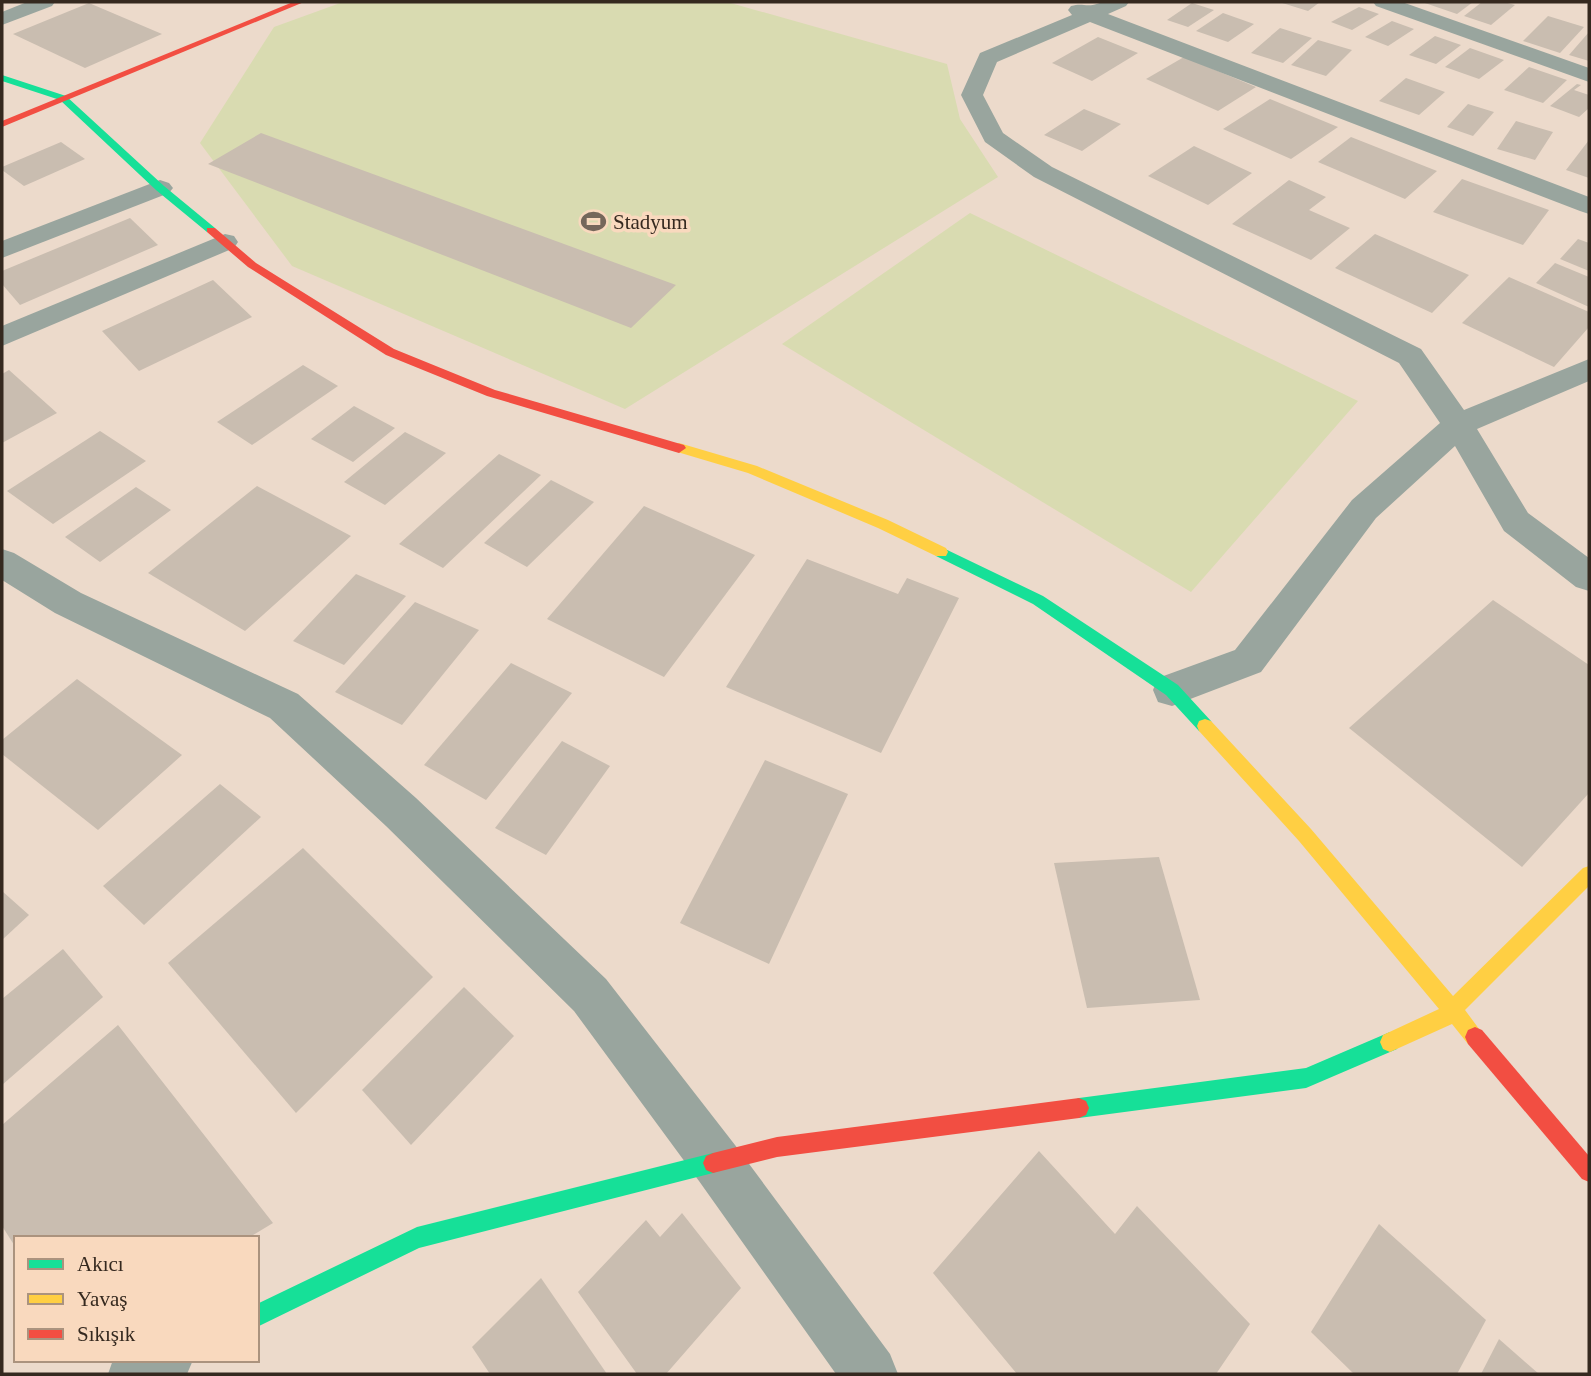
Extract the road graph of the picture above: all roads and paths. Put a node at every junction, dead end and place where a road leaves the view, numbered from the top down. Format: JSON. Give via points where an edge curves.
{"nodes":[{"id":1,"x":45,"y":2,"type":"edge"},
{"id":2,"x":300,"y":2,"type":"edge"},
{"id":3,"x":1057,"y":2,"type":"edge"},
{"id":4,"x":1119,"y":2,"type":"edge"},
{"id":5,"x":1383,"y":2,"type":"edge"},
{"id":6,"x":1091,"y":15,"type":"junction"},
{"id":7,"x":2,"y":19,"type":"edge"},
{"id":8,"x":1589,"y":75,"type":"edge"},
{"id":9,"x":2,"y":78,"type":"edge"},
{"id":10,"x":63,"y":98,"type":"junction"},
{"id":11,"x":2,"y":124,"type":"edge"},
{"id":12,"x":160,"y":188,"type":"junction"},
{"id":13,"x":1589,"y":206,"type":"edge"},
{"id":14,"x":225,"y":242,"type":"junction"},
{"id":15,"x":2,"y":250,"type":"edge"},
{"id":16,"x":2,"y":337,"type":"edge"},
{"id":17,"x":1589,"y":369,"type":"edge"},
{"id":18,"x":1458,"y":425,"type":"junction"},
{"id":19,"x":2,"y":563,"type":"edge"},
{"id":20,"x":1589,"y":577,"type":"edge"},
{"id":21,"x":1172,"y":690,"type":"junction"},
{"id":22,"x":1589,"y":874,"type":"edge"},
{"id":23,"x":1453,"y":1009,"type":"junction"},
{"id":24,"x":717,"y":1163,"type":"junction"},
{"id":25,"x":1589,"y":1172,"type":"edge"},
{"id":26,"x":259,"y":1315,"type":"edge"},
{"id":27,"x":161,"y":1362,"type":"edge"},
{"id":28,"x":136,"y":1374,"type":"edge"},
{"id":29,"x":870,"y":1374,"type":"edge"}],
"edges":[{"from":1,"to":7,"type":"street"},
{"from":2,"to":10,"type":"street"},
{"from":3,"to":6,"type":"street"},
{"from":4,"to":6,"type":"street"},
{"from":5,"to":8,"type":"street"},
{"from":6,"to":13,"type":"street"},
{"from":6,"to":18,"type":"street","via":[[988,58],[972,94],[993,137],[1043,172],[1410,356]]},
{"from":9,"to":10,"type":"street"},
{"from":10,"to":11,"type":"street"},
{"from":10,"to":12,"type":"street"},
{"from":12,"to":14,"type":"street"},
{"from":12,"to":15,"type":"street"},
{"from":14,"to":16,"type":"street"},
{"from":14,"to":21,"type":"street","via":[[252,265],[390,352],[491,393],[752,469],[883,524],[1038,600]]},
{"from":17,"to":18,"type":"street"},
{"from":18,"to":20,"type":"street","via":[[1517,522]]},
{"from":18,"to":21,"type":"street","via":[[1364,509],[1248,661]]},
{"from":19,"to":24,"type":"street","via":[[68,603],[284,706],[590,995]]},
{"from":21,"to":23,"type":"street","via":[[1305,835]]},
{"from":22,"to":23,"type":"street"},
{"from":23,"to":24,"type":"street","via":[[1442,1020],[1306,1078],[777,1147]]},
{"from":23,"to":25,"type":"street"},
{"from":24,"to":26,"type":"street","via":[[417,1238]]},
{"from":24,"to":29,"type":"street"},
{"from":27,"to":28,"type":"street"}]}
